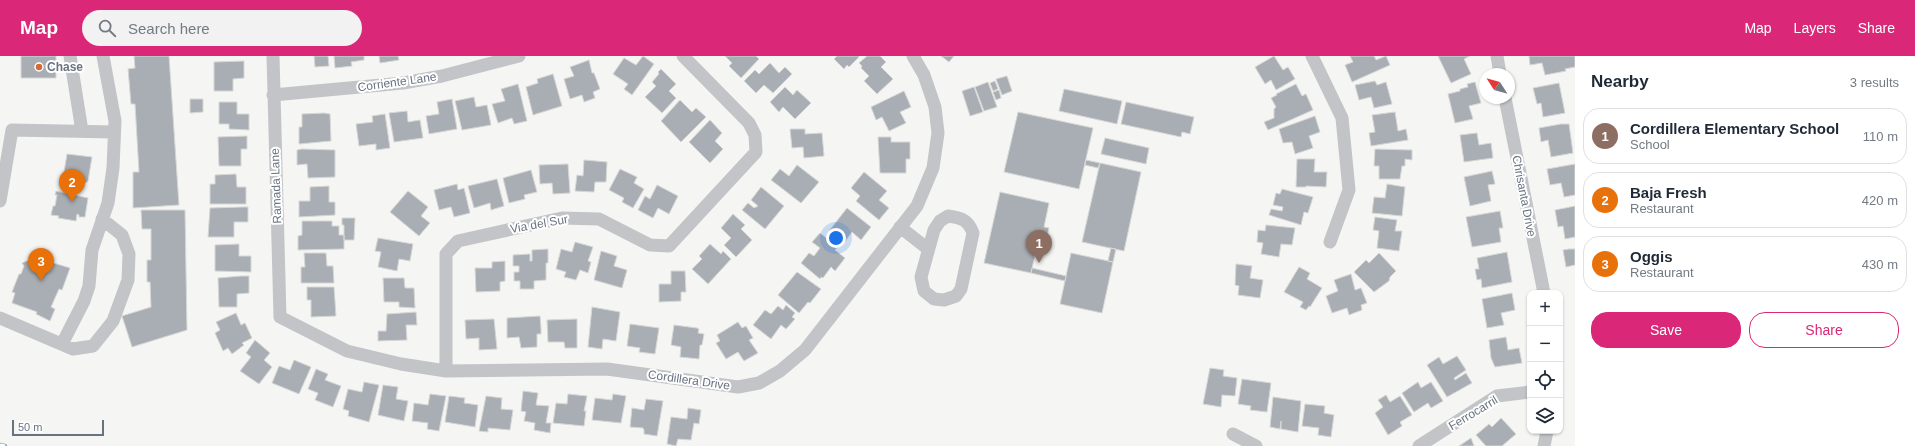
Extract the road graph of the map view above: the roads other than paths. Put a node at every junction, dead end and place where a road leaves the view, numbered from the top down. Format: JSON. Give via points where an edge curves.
{"nodes":[{"id":1,"x":70,"y":56,"type":"edge"},
{"id":2,"x":103,"y":56,"type":"edge"},
{"id":3,"x":273,"y":56,"type":"edge"},
{"id":4,"x":519,"y":56,"type":"edge"},
{"id":5,"x":683,"y":56,"type":"edge"},
{"id":6,"x":913,"y":56,"type":"edge"},
{"id":7,"x":1312,"y":56,"type":"edge"},
{"id":8,"x":1497,"y":56,"type":"edge"},
{"id":9,"x":1499,"y":68,"type":"edge"},
{"id":10,"x":273,"y":95,"type":"junction"},
{"id":11,"x":1506,"y":104,"type":"edge"},
{"id":12,"x":82,"y":131,"type":"junction"},
{"id":13,"x":114,"y":132,"type":"junction"},
{"id":14,"x":0,"y":201,"type":"edge"},
{"id":15,"x":102,"y":219,"type":"junction"},
{"id":16,"x":900,"y":227,"type":"junction"},
{"id":17,"x":1330,"y":242,"type":"dead end"},
{"id":18,"x":928,"y":249,"type":"junction"},
{"id":19,"x":1543,"y":290,"type":"edge"},
{"id":20,"x":280,"y":317,"type":"joint"},
{"id":21,"x":0,"y":318,"type":"edge"},
{"id":22,"x":62,"y":344,"type":"junction"},
{"id":23,"x":446,"y":371,"type":"junction"},
{"id":24,"x":1527,"y":392,"type":"edge"},
{"id":25,"x":1233,"y":434,"type":"dead end"},
{"id":26,"x":1546,"y":434,"type":"edge"},
{"id":27,"x":1256,"y":446,"type":"edge"},
{"id":28,"x":1420,"y":446,"type":"edge"},
{"id":29,"x":1544,"y":446,"type":"edge"}],
"edges":[{"from":1,"to":12,"type":"street"},
{"from":2,"to":13,"type":"street","via":[[115,121]]},
{"from":3,"to":10,"type":"street","name":"Ramada Lane"},
{"from":4,"to":10,"type":"street","name":"Corriente Lane","via":[[442,76],[403,83]]},
{"from":5,"to":23,"type":"street","name":"Via del Sur","via":[[753,129],[756,152],[669,246],[650,245],[599,219],[562,218],[458,241],[446,254]]},
{"from":6,"to":16,"type":"street","name":"Cordillera Drive","via":[[924,75],[935,107],[938,133],[933,168],[917,206]]},
{"from":7,"to":17,"type":"street","via":[[1342,118],[1349,190]]},
{"from":8,"to":9,"type":"street"},
{"from":10,"to":20,"type":"street","name":"Ramada Lane"},
{"from":11,"to":19,"type":"street","name":"Chrisanta Drive"},
{"from":12,"to":13,"type":"street"},
{"from":12,"to":14,"type":"street","via":[[12,130]]},
{"from":13,"to":15,"type":"street","via":[[111,182],[108,203]]},
{"from":15,"to":22,"type":"street","via":[[92,250],[89,286]]},
{"from":15,"to":22,"type":"street","via":[[122,235],[128,254],[128,280],[113,321],[93,346],[73,349]]},
{"from":16,"to":18,"type":"street"},
{"from":16,"to":23,"type":"street","name":"Cordillera Drive","via":[[805,350],[780,371],[759,383],[738,387],[607,369]]},
{"from":18,"to":18,"type":"street","via":[[921,277],[924,291],[934,299],[944,300],[956,296],[961,289],[973,233],[970,224],[963,218],[948,216],[940,221],[934,230]]},
{"from":20,"to":23,"type":"street","name":"Cordillera Drive","via":[[347,351],[401,364]]},
{"from":21,"to":22,"type":"street"},
{"from":24,"to":28,"type":"street","name":"Ferrocarril","via":[[1497,396]]},
{"from":25,"to":27,"type":"street"},
{"from":26,"to":29,"type":"street"}]}
